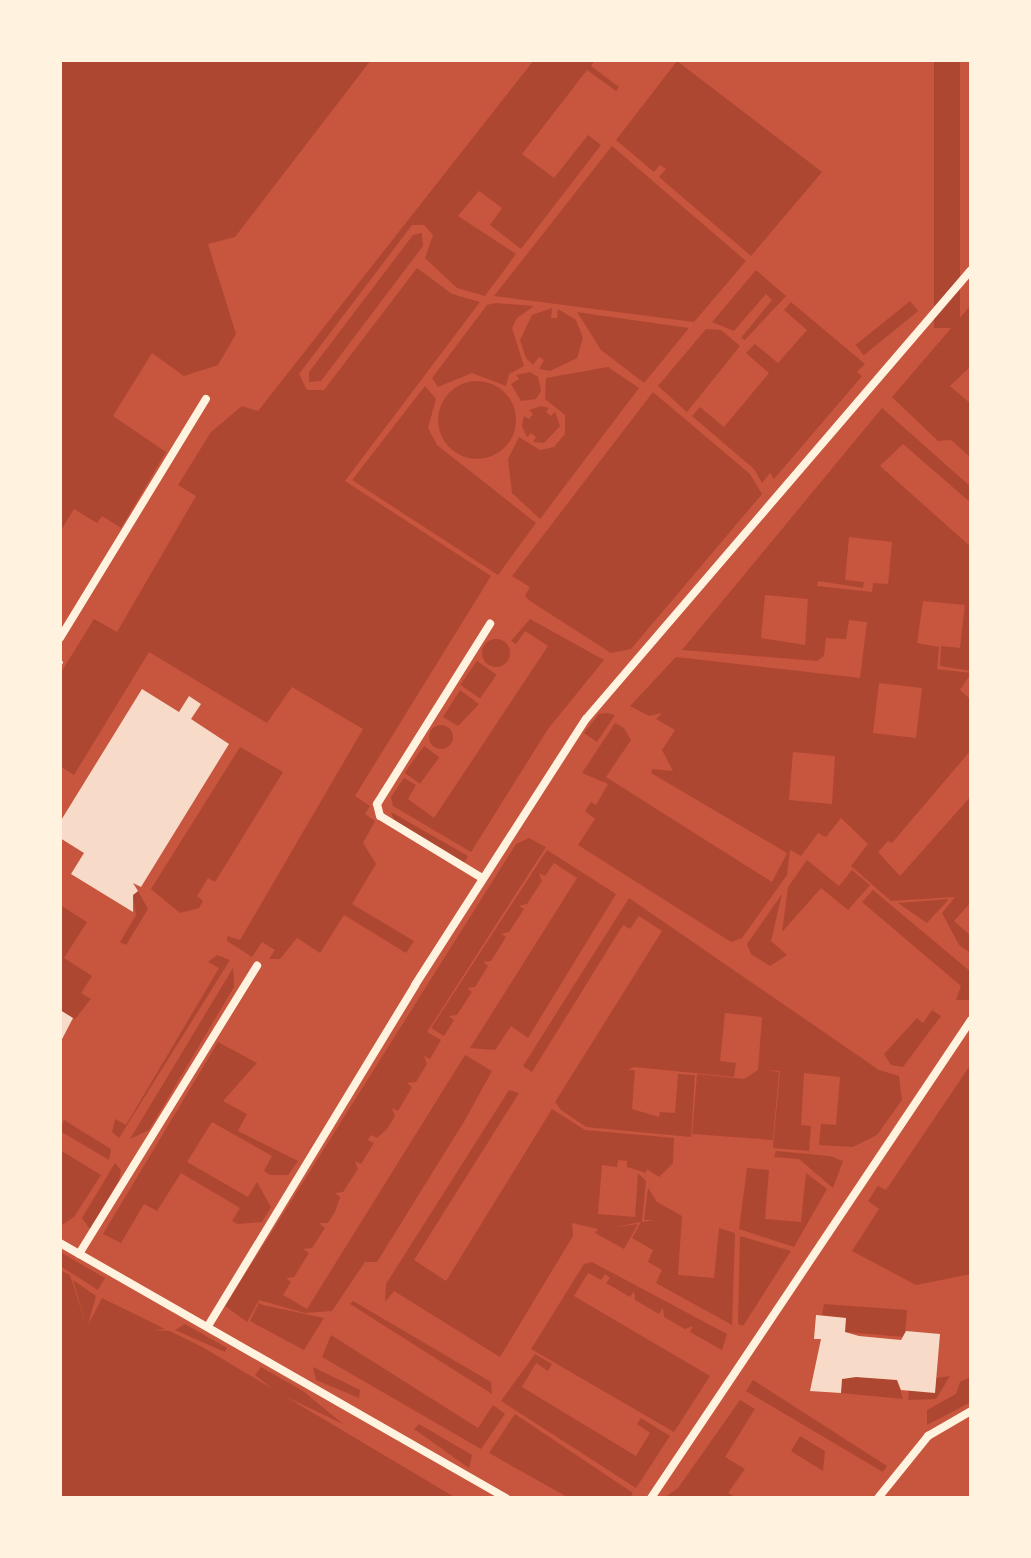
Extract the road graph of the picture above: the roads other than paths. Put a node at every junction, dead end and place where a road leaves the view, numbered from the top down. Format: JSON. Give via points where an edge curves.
{"nodes":[{"id":1,"x":971,"y":270,"type":"edge"},
{"id":2,"x":206,"y":399,"type":"dead end"},
{"id":3,"x":490,"y":624,"type":"dead end"},
{"id":4,"x":60,"y":638,"type":"edge"},
{"id":5,"x":482,"y":878,"type":"junction"},
{"id":6,"x":257,"y":966,"type":"dead end"},
{"id":7,"x":971,"y":1020,"type":"edge"},
{"id":8,"x":60,"y":1243,"type":"edge"},
{"id":9,"x":79,"y":1254,"type":"junction"},
{"id":10,"x":208,"y":1326,"type":"junction"},
{"id":11,"x":971,"y":1411,"type":"edge"},
{"id":12,"x":506,"y":1498,"type":"edge"},
{"id":13,"x":651,"y":1498,"type":"edge"},
{"id":14,"x":878,"y":1498,"type":"edge"}],
"edges":[{"from":1,"to":5,"type":"street","via":[[586,719]]},
{"from":2,"to":4,"type":"street"},
{"from":3,"to":5,"type":"street","via":[[377,804],[380,816]]},
{"from":5,"to":10,"type":"street"},
{"from":6,"to":9,"type":"street"},
{"from":7,"to":13,"type":"street"},
{"from":8,"to":9,"type":"street"},
{"from":9,"to":10,"type":"street"},
{"from":10,"to":12,"type":"street"},
{"from":11,"to":14,"type":"street","via":[[928,1436]]}]}
